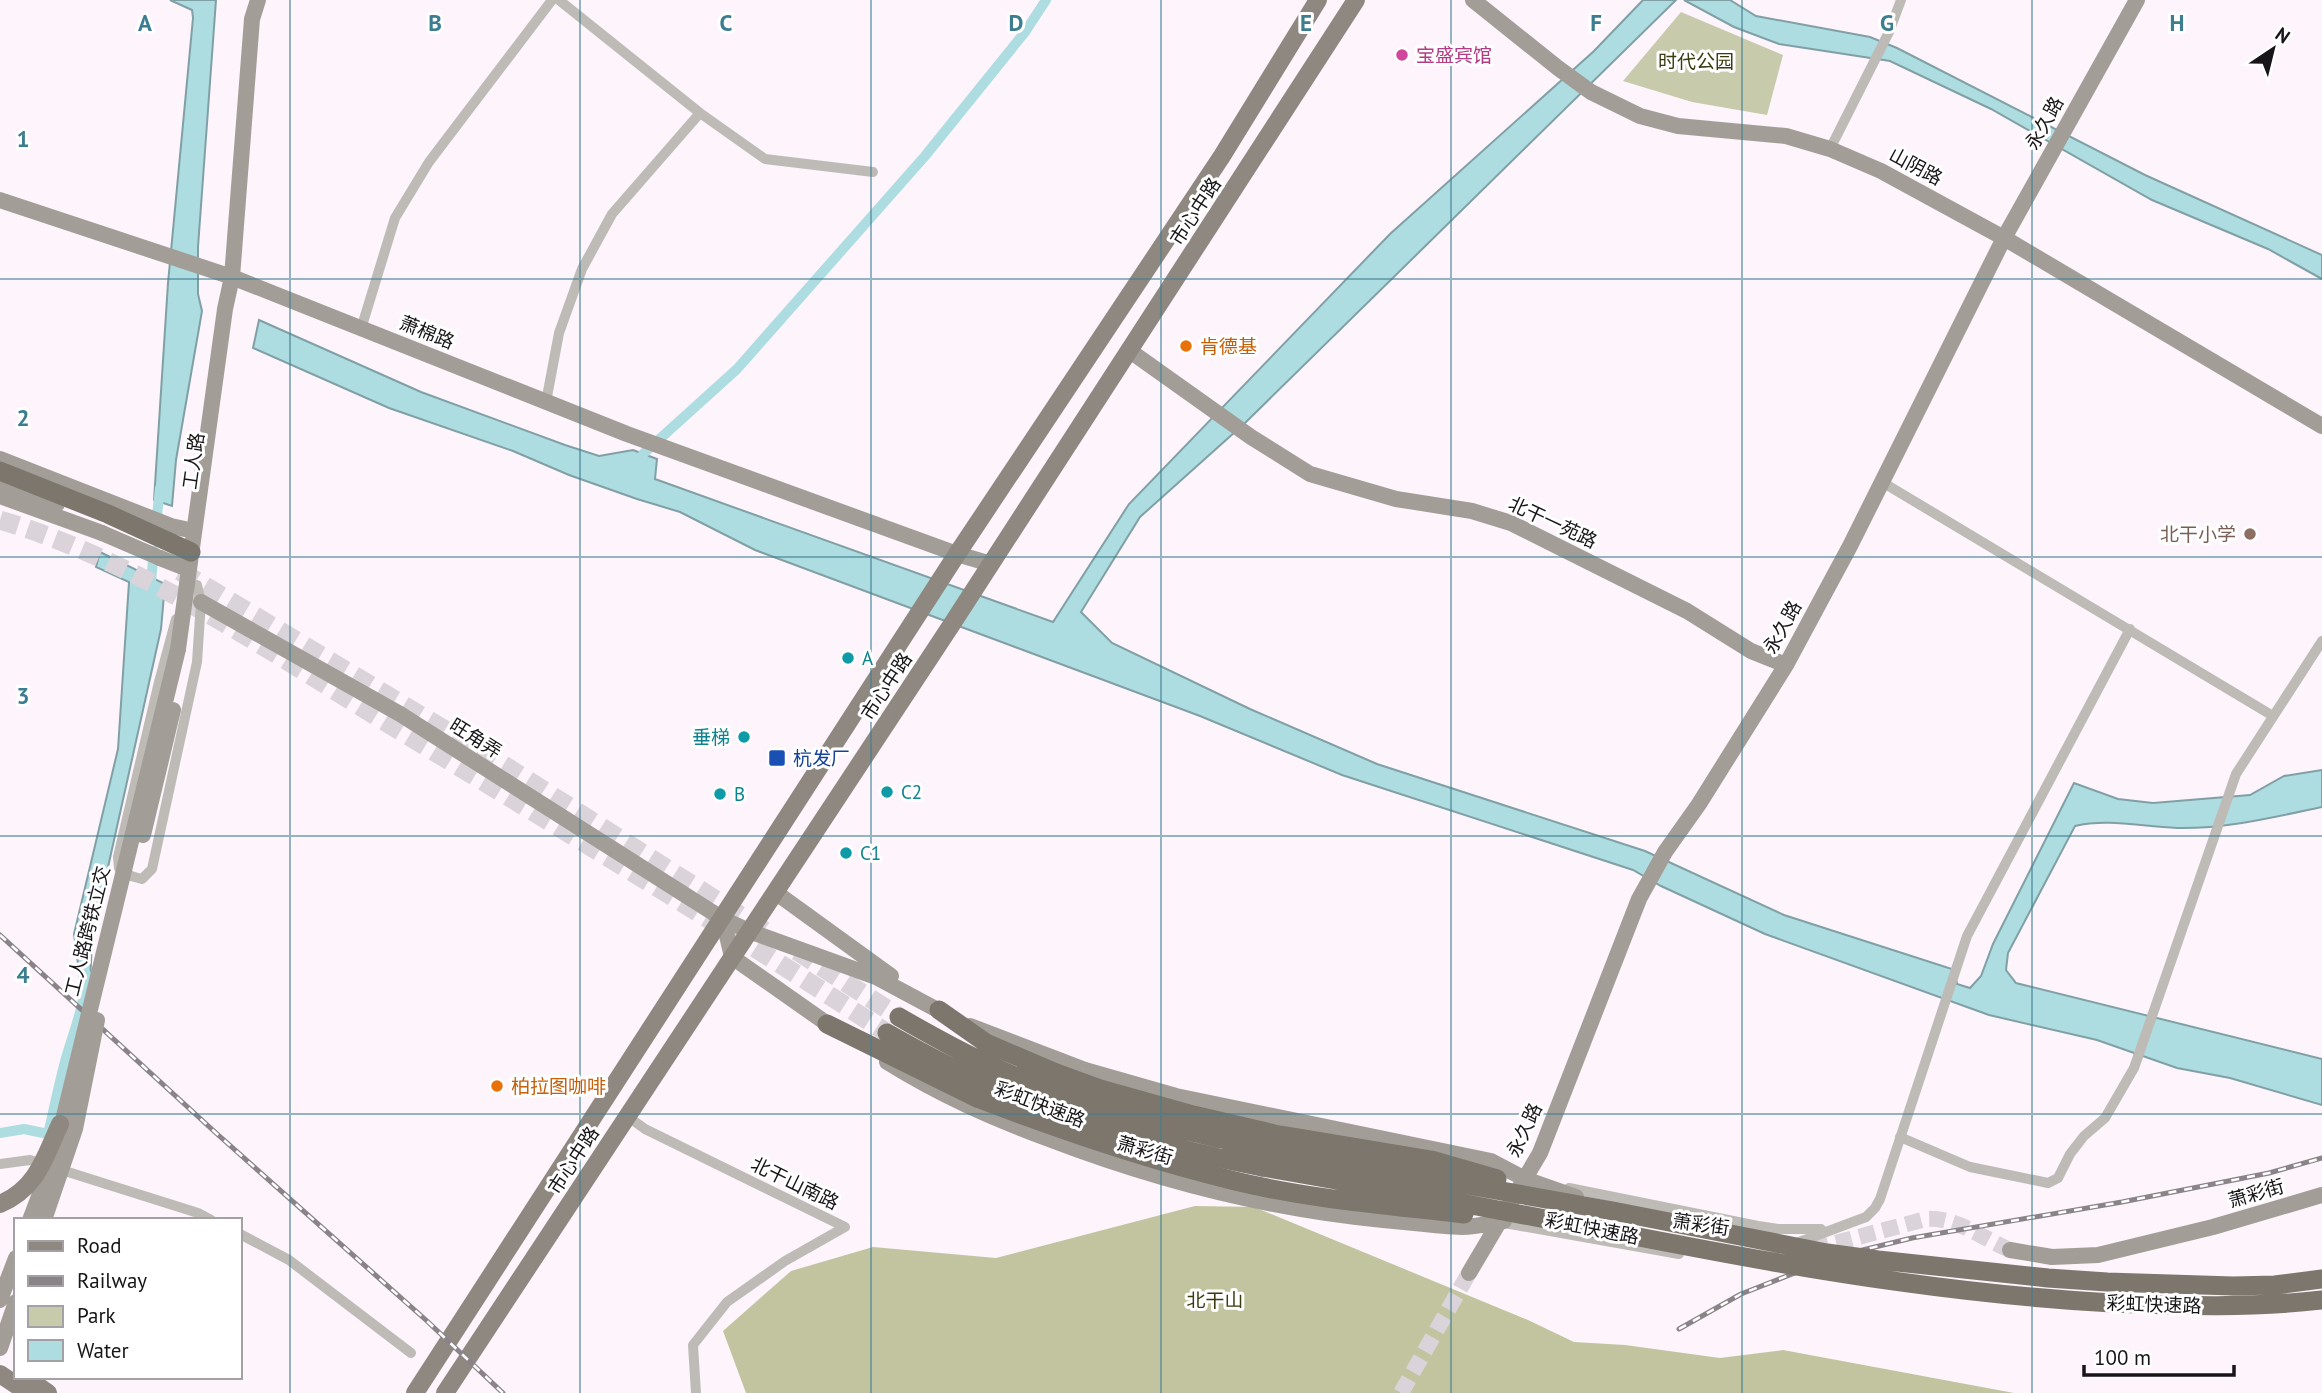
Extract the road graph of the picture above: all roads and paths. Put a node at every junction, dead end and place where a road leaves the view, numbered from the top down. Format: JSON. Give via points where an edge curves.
{"nodes":[{"id":1,"x":258,"y":0,"type":"edge"},
{"id":2,"x":552,"y":0,"type":"edge"},
{"id":3,"x":559,"y":0,"type":"edge"},
{"id":4,"x":1318,"y":0,"type":"edge"},
{"id":5,"x":1356,"y":0,"type":"edge"},
{"id":6,"x":1474,"y":0,"type":"edge"},
{"id":7,"x":1901,"y":0,"type":"edge"},
{"id":8,"x":2137,"y":0,"type":"edge"},
{"id":9,"x":700,"y":113,"type":"junction"},
{"id":10,"x":1830,"y":149,"type":"junction"},
{"id":11,"x":873,"y":172,"type":"dead end"},
{"id":12,"x":0,"y":200,"type":"edge"},
{"id":13,"x":2004,"y":238,"type":"junction"},
{"id":14,"x":232,"y":277,"type":"junction"},
{"id":15,"x":361,"y":329,"type":"junction"},
{"id":16,"x":1130,"y":351,"type":"junction"},
{"id":17,"x":546,"y":402,"type":"junction"},
{"id":18,"x":2322,"y":426,"type":"edge"},
{"id":19,"x":0,"y":459,"type":"edge"},
{"id":20,"x":0,"y":471,"type":"edge"},
{"id":21,"x":1882,"y":482,"type":"junction"},
{"id":22,"x":0,"y":485,"type":"edge"},
{"id":23,"x":0,"y":496,"type":"edge"},
{"id":24,"x":106,"y":517,"type":"junction"},
{"id":25,"x":194,"y":531,"type":"junction"},
{"id":26,"x":165,"y":544,"type":"junction"},
{"id":27,"x":957,"y":554,"type":"junction"},
{"id":28,"x":190,"y":561,"type":"junction"},
{"id":29,"x":991,"y":564,"type":"junction"},
{"id":30,"x":194,"y":592,"type":"junction"},
{"id":31,"x":2130,"y":629,"type":"junction"},
{"id":32,"x":2322,"y":641,"type":"edge"},
{"id":33,"x":182,"y":650,"type":"junction"},
{"id":34,"x":1786,"y":665,"type":"junction"},
{"id":35,"x":2273,"y":716,"type":"junction"},
{"id":36,"x":775,"y":892,"type":"junction"},
{"id":37,"x":723,"y":919,"type":"junction"},
{"id":38,"x":749,"y":931,"type":"junction"},
{"id":39,"x":732,"y":957,"type":"junction"},
{"id":40,"x":939,"y":1010,"type":"junction"},
{"id":41,"x":827,"y":1024,"type":"junction"},
{"id":42,"x":893,"y":1025,"type":"tunnel mouth"},
{"id":43,"x":627,"y":1116,"type":"junction"},
{"id":44,"x":60,"y":1124,"type":"junction"},
{"id":45,"x":1900,"y":1137,"type":"junction"},
{"id":46,"x":1264,"y":1158,"type":"junction"},
{"id":47,"x":0,"y":1164,"type":"edge"},
{"id":48,"x":1525,"y":1179,"type":"junction"},
{"id":49,"x":2322,"y":1195,"type":"edge"},
{"id":50,"x":0,"y":1204,"type":"edge"},
{"id":51,"x":1613,"y":1211,"type":"junction"},
{"id":52,"x":31,"y":1218,"type":"edge"},
{"id":53,"x":45,"y":1218,"type":"edge"},
{"id":54,"x":207,"y":1218,"type":"edge"},
{"id":55,"x":1499,"y":1222,"type":"junction"},
{"id":56,"x":1838,"y":1227,"type":"junction"},
{"id":57,"x":1609,"y":1231,"type":"junction"},
{"id":58,"x":1744,"y":1232,"type":"dead end"},
{"id":59,"x":242,"y":1235,"type":"edge"},
{"id":60,"x":2012,"y":1247,"type":"tunnel mouth"},
{"id":61,"x":1740,"y":1251,"type":"dead end"},
{"id":62,"x":14,"y":1263,"type":"edge"},
{"id":63,"x":1469,"y":1273,"type":"tunnel mouth"},
{"id":64,"x":2322,"y":1279,"type":"edge"},
{"id":65,"x":0,"y":1300,"type":"edge"},
{"id":66,"x":2322,"y":1300,"type":"edge"},
{"id":67,"x":14,"y":1308,"type":"edge"},
{"id":68,"x":3,"y":1340,"type":"edge"},
{"id":69,"x":411,"y":1353,"type":"dead end"},
{"id":70,"x":0,"y":1374,"type":"edge"},
{"id":71,"x":28,"y":1379,"type":"edge"},
{"id":72,"x":0,"y":1383,"type":"edge"},
{"id":73,"x":14,"y":1393,"type":"edge"},
{"id":74,"x":28,"y":1393,"type":"edge"},
{"id":75,"x":48,"y":1393,"type":"edge"},
{"id":76,"x":415,"y":1393,"type":"edge"},
{"id":77,"x":445,"y":1393,"type":"edge"},
{"id":78,"x":696,"y":1393,"type":"edge"}],
"edges":[{"from":1,"to":14,"type":"main road","name":"工人路","via":[[252,19]]},
{"from":2,"to":15,"type":"street","via":[[429,162],[395,218]]},
{"from":3,"to":9,"type":"street"},
{"from":4,"to":27,"type":"main road","name":"市心中路","via":[[1222,156]]},
{"from":5,"to":16,"type":"main road","name":"市心中路"},
{"from":6,"to":10,"type":"main road","name":"山阴路","via":[[1591,92],[1640,116],[1678,126],[1786,136]]},
{"from":7,"to":10,"type":"street"},
{"from":8,"to":13,"type":"main road","name":"永久路"},
{"from":9,"to":11,"type":"street","via":[[765,159]]},
{"from":9,"to":17,"type":"street","via":[[612,214],[582,269],[559,333]]},
{"from":10,"to":13,"type":"main road","name":"山阴路","via":[[1881,171]]},
{"from":12,"to":14,"type":"main road","name":"萧棉路"},
{"from":13,"to":18,"type":"main road","name":"山阴路"},
{"from":13,"to":21,"type":"main road","name":"永久路"},
{"from":14,"to":15,"type":"main road","name":"萧棉路"},
{"from":14,"to":25,"type":"main road","name":"工人路"},
{"from":14,"to":30,"type":"main road","name":"工人路","via":[[235,313]]},
{"from":15,"to":17,"type":"main road","name":"萧棉路"},
{"from":16,"to":29,"type":"main road","name":"市心中路"},
{"from":16,"to":34,"type":"main road","name":"北干一苑路","via":[[1310,474],[1396,499],[1472,511],[1511,523]]},
{"from":17,"to":27,"type":"main road","name":"萧棉路"},
{"from":19,"to":24,"type":"main road"},
{"from":20,"to":24,"type":"highway"},
{"from":21,"to":31,"type":"street"},
{"from":21,"to":34,"type":"main road","name":"永久路"},
{"from":22,"to":24,"type":"main road"},
{"from":23,"to":24,"type":"main road"},
{"from":24,"to":26,"type":"highway"},
{"from":25,"to":26,"type":"main road"},
{"from":25,"to":28,"type":"main road","name":"工人路"},
{"from":26,"to":28,"type":"highway"},
{"from":27,"to":29,"type":"main road"},
{"from":27,"to":37,"type":"main road","name":"市心中路"},
{"from":28,"to":30,"type":"main road","name":"工人路"},
{"from":29,"to":36,"type":"main road","name":"市心中路"},
{"from":30,"to":30,"type":"street","via":[[159,682],[118,857],[119,868],[142,879],[152,869],[197,662]]},
{"from":30,"to":33,"type":"main road","name":"工人路"},
{"from":30,"to":37,"type":"main road","name":"旺角弄","via":[[400,714]]},
{"from":31,"to":35,"type":"street"},
{"from":31,"to":45,"type":"street","via":[[1967,936]]},
{"from":32,"to":35,"type":"street"},
{"from":33,"to":44,"type":"main road","name":"工人路跨铁立交","bridge":true},
{"from":33,"to":53,"type":"main road","name":"工人路跨铁立交","bridge":true,"via":[[164,751],[100,1004],[75,1129]]},
{"from":34,"to":48,"type":"main road","name":"永久路","via":[[1639,899],[1540,1153]]},
{"from":35,"to":45,"type":"street","via":[[2236,774],[2134,1068],[2105,1118],[2084,1136],[2057,1178],[2048,1183],[1970,1167]]},
{"from":36,"to":38,"type":"main road","name":"市心中路"},
{"from":36,"to":40,"type":"main road","name":"萧彩街"},
{"from":37,"to":38,"type":"main road","name":"萧彩街"},
{"from":37,"to":39,"type":"main road"},
{"from":37,"to":76,"type":"main road","name":"市心中路"},
{"from":38,"to":39,"type":"main road","name":"市心中路"},
{"from":38,"to":40,"type":"main road","name":"萧彩街","via":[[876,977]]},
{"from":39,"to":41,"type":"main road","name":"萧彩街"},
{"from":39,"to":43,"type":"main road","name":"市心中路"},
{"from":40,"to":48,"type":"main road","name":"萧彩街","via":[[971,1027],[1085,1070],[1176,1097],[1491,1161]]},
{"from":40,"to":51,"type":"highway","bridge":true,"via":[[986,1043],[1100,1089],[1275,1134],[1431,1160]]},
{"from":41,"to":55,"type":"main road","name":"萧彩街","via":[[922,1084],[976,1111],[1113,1163],[1339,1216],[1464,1227]]},
{"from":41,"to":57,"type":"highway","bridge":true,"via":[[977,1098],[1063,1130],[1233,1181]]},
{"from":42,"to":46,"type":"highway","name":"彩虹快速路","via":[[964,1074],[1053,1110],[1205,1156]]},
{"from":43,"to":77,"type":"main road","name":"市心中路"},
{"from":43,"to":78,"type":"street","name":"北干山南路","via":[[845,1227],[727,1302],[693,1345]]},
{"from":44,"to":50,"type":"main road","bridge":true,"via":[[35,1179],[15,1198]]},
{"from":44,"to":52,"type":"main road","name":"工人路跨铁立交","bridge":true,"via":[[54,1157]]},
{"from":45,"to":56,"type":"street","via":[[1875,1208],[1866,1217]]},
{"from":46,"to":51,"type":"highway","name":"彩虹快速路","bridge":true},
{"from":46,"to":57,"type":"highway","name":"彩虹快速路","bridge":true},
{"from":47,"to":54,"type":"street","via":[[30,1160],[58,1167]]},
{"from":48,"to":55,"type":"main road","name":"永久路"},
{"from":48,"to":56,"type":"street","via":[[1758,1226]]},
{"from":48,"to":58,"type":"main road","name":"萧彩街","via":[[1591,1201]]},
{"from":49,"to":60,"type":"main road","name":"萧彩街","via":[[2098,1255],[2068,1258]]},
{"from":51,"to":64,"type":"highway","name":"彩虹快速路","bridge":true,"via":[[1827,1253],[2048,1278],[2233,1286]]},
{"from":55,"to":56,"type":"street","via":[[1726,1260],[1766,1255]]},
{"from":55,"to":61,"type":"main road","name":"萧彩街","via":[[1518,1219]]},
{"from":55,"to":63,"type":"main road","name":"永久路"},
{"from":57,"to":66,"type":"highway","name":"彩虹快速路","bridge":true,"via":[[1843,1275],[1998,1294],[2244,1307]]},
{"from":59,"to":69,"type":"street","via":[[289,1260]]},
{"from":62,"to":65,"type":"main road"},
{"from":67,"to":68,"type":"main road"},
{"from":70,"to":74,"type":"main road"},
{"from":71,"to":75,"type":"main road"},
{"from":72,"to":73,"type":"main road"}]}
